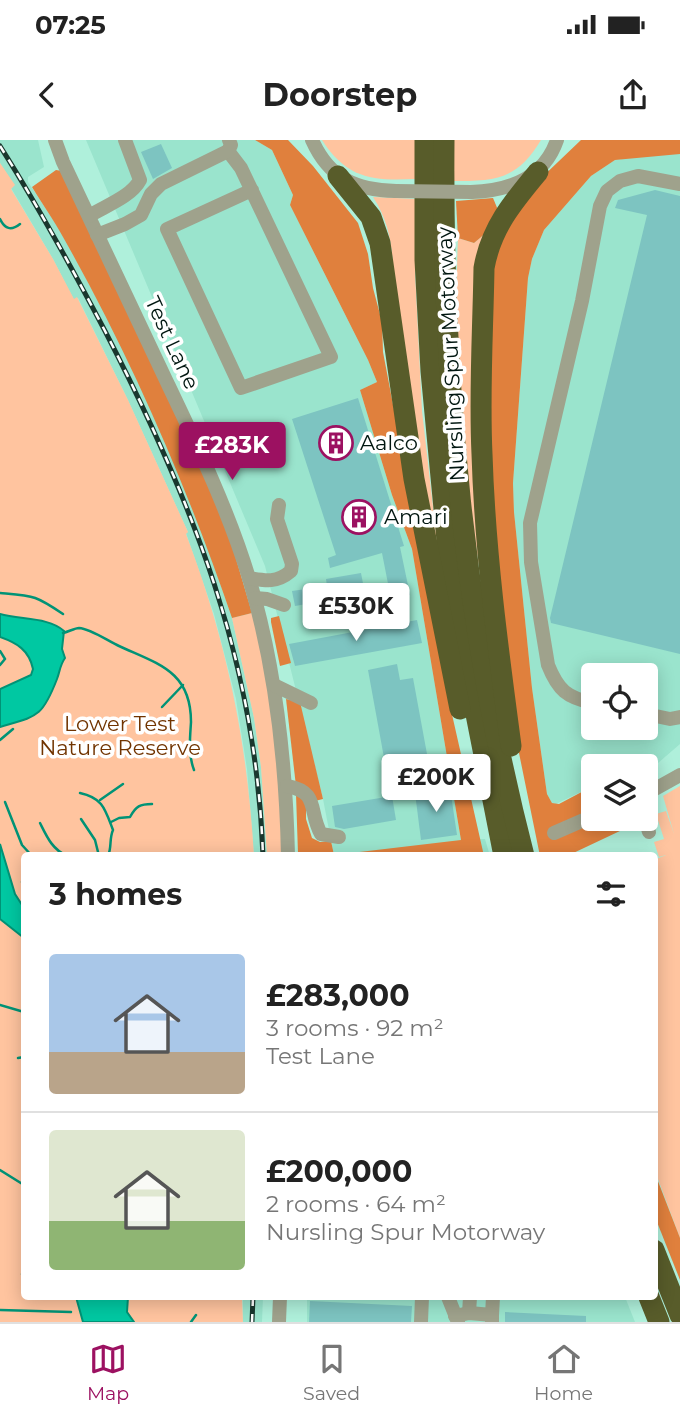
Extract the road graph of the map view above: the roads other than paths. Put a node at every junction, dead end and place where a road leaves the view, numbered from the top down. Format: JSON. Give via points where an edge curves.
{"nodes":[{"id":1,"x":55,"y":140,"type":"edge"},
{"id":2,"x":125,"y":140,"type":"edge"},
{"id":3,"x":302,"y":140,"type":"edge"},
{"id":4,"x":312,"y":140,"type":"edge"},
{"id":5,"x":425,"y":140,"type":"edge"},
{"id":6,"x":444,"y":140,"type":"edge"},
{"id":7,"x":557,"y":140,"type":"edge"},
{"id":8,"x":569,"y":140,"type":"edge"},
{"id":9,"x":228,"y":145,"type":"edge"},
{"id":10,"x":320,"y":156,"type":"junction"},
{"id":11,"x":544,"y":165,"type":"junction"},
{"id":12,"x":338,"y":176,"type":"junction"},
{"id":13,"x":680,"y":184,"type":"edge"},
{"id":14,"x":252,"y":190,"type":"junction"},
{"id":15,"x":89,"y":216,"type":"junction"},
{"id":16,"x":97,"y":235,"type":"junction"},
{"id":17,"x":279,"y":505,"type":"dead end"},
{"id":18,"x":249,"y":578,"type":"junction"},
{"id":19,"x":255,"y":598,"type":"junction"},
{"id":20,"x":284,"y":605,"type":"dead end"},
{"id":21,"x":274,"y":685,"type":"junction"},
{"id":22,"x":314,"y":698,"type":"dead end"},
{"id":23,"x":581,"y":699,"type":"edge"},
{"id":24,"x":658,"y":716,"type":"edge"},
{"id":25,"x":680,"y":717,"type":"edge"},
{"id":26,"x":680,"y":775,"type":"edge"},
{"id":27,"x":287,"y":786,"type":"junction"},
{"id":28,"x":658,"y":787,"type":"edge"},
{"id":29,"x":581,"y":821,"type":"edge"},
{"id":30,"x":554,"y":832,"type":"dead end"},
{"id":31,"x":339,"y":837,"type":"dead end"},
{"id":32,"x":288,"y":852,"type":"edge"},
{"id":33,"x":501,"y":852,"type":"edge"},
{"id":34,"x":501,"y":852,"type":"edge"},
{"id":35,"x":525,"y":852,"type":"edge"},
{"id":36,"x":525,"y":852,"type":"edge"},
{"id":37,"x":658,"y":1260,"type":"edge"},
{"id":38,"x":280,"y":1300,"type":"edge"},
{"id":39,"x":422,"y":1300,"type":"edge"},
{"id":40,"x":450,"y":1300,"type":"edge"},
{"id":41,"x":469,"y":1300,"type":"edge"},
{"id":42,"x":493,"y":1300,"type":"edge"},
{"id":43,"x":650,"y":1300,"type":"edge"},
{"id":44,"x":680,"y":1315,"type":"edge"},
{"id":45,"x":461,"y":1317,"type":"edge"},
{"id":46,"x":492,"y":1318,"type":"edge"},
{"id":47,"x":279,"y":1322,"type":"edge"},
{"id":48,"x":421,"y":1322,"type":"edge"},
{"id":49,"x":659,"y":1322,"type":"edge"}],
"edges":[{"from":1,"to":15,"type":"street","name":"Test Lane"},
{"from":2,"to":15,"type":"street","via":[[138,185]]},
{"from":3,"to":10,"type":"street"},
{"from":4,"to":10,"type":"street"},
{"from":5,"to":33,"type":"highway","name":"Nursling Spur Motorway","via":[[431,372],[450,572]]},
{"from":6,"to":35,"type":"highway","name":"Nursling Spur Motorway","via":[[444,272],[453,445],[490,706]]},
{"from":7,"to":11,"type":"street"},
{"from":8,"to":11,"type":"street"},
{"from":9,"to":14,"type":"street"},
{"from":9,"to":16,"type":"street","via":[[161,184],[141,215]]},
{"from":10,"to":12,"type":"street"},
{"from":11,"to":12,"type":"street","bridge":true,"via":[[500,189],[471,192],[372,189]]},
{"from":11,"to":36,"type":"highway","via":[[506,210],[487,249],[484,268],[481,452],[486,529]]},
{"from":12,"to":34,"type":"highway","via":[[371,217],[380,243],[414,479],[481,797]]},
{"from":13,"to":23,"type":"street","via":[[638,176],[620,181],[603,199],[530,523],[531,562],[548,665],[567,695]]},
{"from":14,"to":14,"type":"street","via":[[167,229],[241,388],[331,357]]},
{"from":15,"to":16,"type":"street","name":"Test Lane"},
{"from":16,"to":18,"type":"street","name":"Test Lane","via":[[204,459]]},
{"from":17,"to":18,"type":"street","via":[[277,519],[291,570],[278,580]]},
{"from":18,"to":19,"type":"street","name":"Test Lane"},
{"from":19,"to":20,"type":"street"},
{"from":19,"to":21,"type":"street","name":"Test Lane"},
{"from":21,"to":22,"type":"street"},
{"from":21,"to":27,"type":"street","name":"Test Lane"},
{"from":24,"to":25,"type":"street"},
{"from":26,"to":28,"type":"street"},
{"from":27,"to":31,"type":"street","via":[[306,792],[321,834]]},
{"from":27,"to":32,"type":"street","name":"Test Lane"},
{"from":29,"to":30,"type":"street"},
{"from":37,"to":44,"type":"highway"},
{"from":38,"to":47,"type":"street"},
{"from":39,"to":48,"type":"street"},
{"from":40,"to":45,"type":"street"},
{"from":41,"to":45,"type":"street"},
{"from":42,"to":46,"type":"street"},
{"from":43,"to":49,"type":"highway"},
{"from":45,"to":46,"type":"street"}]}
